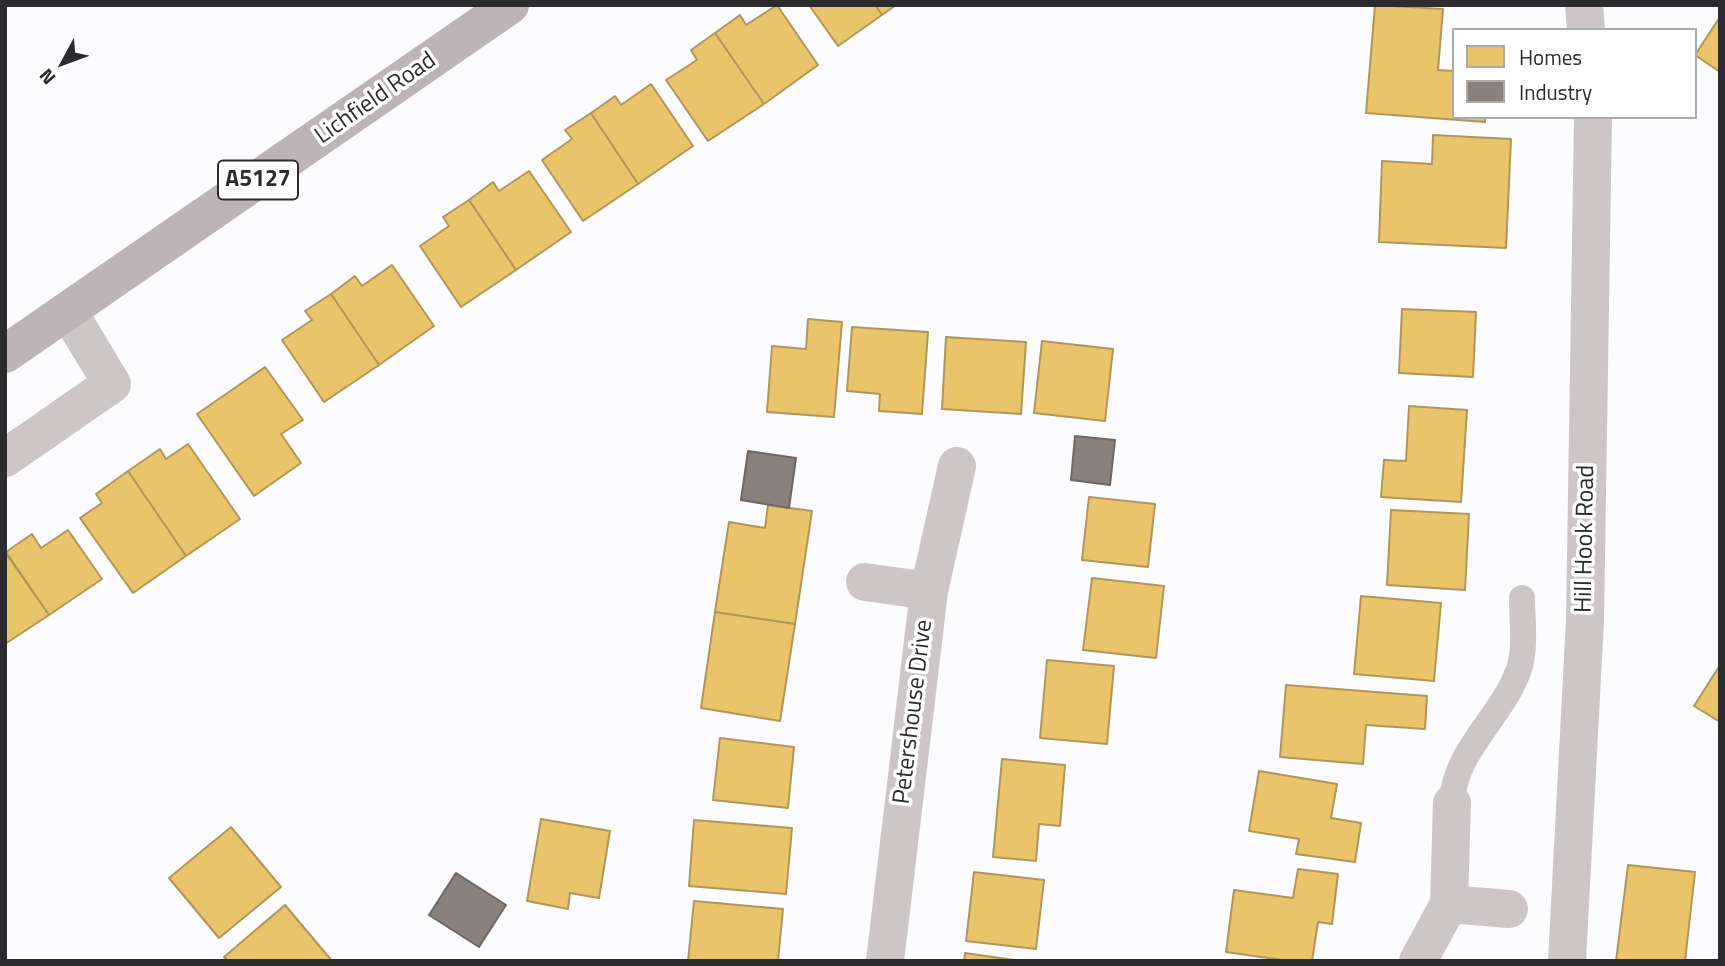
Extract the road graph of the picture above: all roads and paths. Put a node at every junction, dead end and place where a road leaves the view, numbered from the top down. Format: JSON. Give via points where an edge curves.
{"nodes":[{"id":1,"x":510,"y":5,"type":"edge"},
{"id":2,"x":1584,"y":5,"type":"edge"},
{"id":3,"x":1586,"y":28,"type":"edge"},
{"id":4,"x":1592,"y":119,"type":"edge"},
{"id":5,"x":68,"y":311,"type":"junction"},
{"id":6,"x":5,"y":354,"type":"edge"},
{"id":7,"x":5,"y":458,"type":"edge"},
{"id":8,"x":957,"y":466,"type":"dead end"},
{"id":9,"x":865,"y":582,"type":"dead end"},
{"id":10,"x":929,"y":591,"type":"junction"},
{"id":11,"x":1522,"y":598,"type":"dead end"},
{"id":12,"x":1451,"y":803,"type":"joint"},
{"id":13,"x":1449,"y":904,"type":"junction"},
{"id":14,"x":1509,"y":909,"type":"dead end"},
{"id":15,"x":885,"y":961,"type":"edge"},
{"id":16,"x":1418,"y":961,"type":"edge"},
{"id":17,"x":1567,"y":961,"type":"edge"}],
"edges":[{"from":1,"to":5,"type":"main road","name":"Lichfield Road","number":"A5127"},
{"from":2,"to":3,"type":"street"},
{"from":4,"to":17,"type":"street","name":"Hill Hook Road","via":[[1585,620]]},
{"from":5,"to":6,"type":"main road","name":"Lichfield Road","number":"A5127"},
{"from":5,"to":7,"type":"street","via":[[112,384]]},
{"from":8,"to":10,"type":"street","name":"Petershouse Drive"},
{"from":9,"to":10,"type":"street"},
{"from":10,"to":15,"type":"street","name":"Petershouse Drive"},
{"from":11,"to":12,"type":"lane","via":[[1520,666],[1496,716],[1462,760],[1452,783]]},
{"from":12,"to":13,"type":"street"},
{"from":13,"to":14,"type":"street"},
{"from":13,"to":16,"type":"street"}]}
